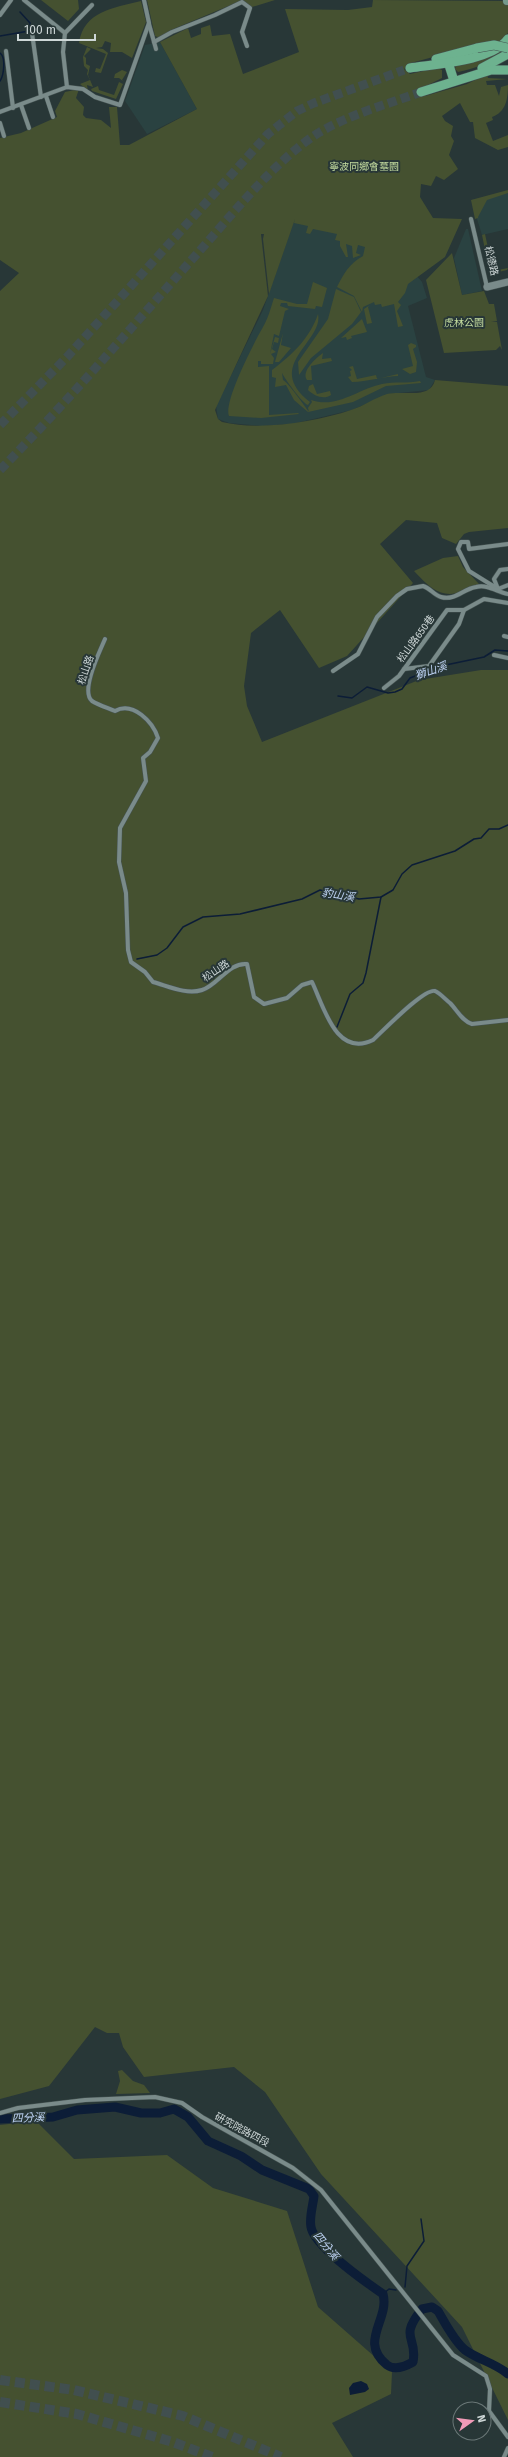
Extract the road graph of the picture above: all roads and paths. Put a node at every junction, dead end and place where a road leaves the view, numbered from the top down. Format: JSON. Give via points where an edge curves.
{"nodes":[{"id":1,"x":11,"y":0,"type":"edge"},
{"id":2,"x":24,"y":0,"type":"edge"},
{"id":3,"x":144,"y":0,"type":"edge"},
{"id":4,"x":92,"y":5,"type":"dead end"},
{"id":5,"x":0,"y":15,"type":"edge"},
{"id":6,"x":149,"y":23,"type":"junction"},
{"id":7,"x":32,"y":33,"type":"dead end"},
{"id":8,"x":65,"y":33,"type":"junction"},
{"id":9,"x":508,"y":40,"type":"edge"},
{"id":10,"x":154,"y":42,"type":"junction"},
{"id":11,"x":247,"y":46,"type":"dead end"},
{"id":12,"x":508,"y":48,"type":"edge"},
{"id":13,"x":156,"y":49,"type":"dead end"},
{"id":14,"x":6,"y":51,"type":"dead end"},
{"id":15,"x":508,"y":54,"type":"edge"},
{"id":16,"x":448,"y":62,"type":"junction"},
{"id":17,"x":508,"y":70,"type":"edge"},
{"id":18,"x":458,"y":80,"type":"junction"},
{"id":19,"x":67,"y":87,"type":"junction"},
{"id":20,"x":422,"y":92,"type":"tunnel mouth"},
{"id":21,"x":46,"y":96,"type":"junction"},
{"id":22,"x":41,"y":97,"type":"junction"},
{"id":23,"x":21,"y":105,"type":"junction"},
{"id":24,"x":13,"y":108,"type":"junction"},
{"id":25,"x":0,"y":112,"type":"edge"},
{"id":26,"x":53,"y":117,"type":"dead end"},
{"id":27,"x":0,"y":123,"type":"edge"},
{"id":28,"x":29,"y":128,"type":"dead end"},
{"id":29,"x":4,"y":136,"type":"dead end"},
{"id":30,"x":471,"y":219,"type":"dead end"},
{"id":31,"x":508,"y":282,"type":"edge"},
{"id":32,"x":487,"y":287,"type":"joint"},
{"id":33,"x":508,"y":544,"type":"edge"},
{"id":34,"x":508,"y":569,"type":"edge"},
{"id":35,"x":494,"y":579,"type":"junction"},
{"id":36,"x":489,"y":584,"type":"junction"},
{"id":37,"x":508,"y":585,"type":"edge"},
{"id":38,"x":484,"y":587,"type":"junction"},
{"id":39,"x":498,"y":589,"type":"junction"},
{"id":40,"x":508,"y":594,"type":"edge"},
{"id":41,"x":508,"y":603,"type":"edge"},
{"id":42,"x":464,"y":610,"type":"junction"},
{"id":43,"x":105,"y":639,"type":"dead end"},
{"id":44,"x":494,"y":655,"type":"dead end"},
{"id":45,"x":508,"y":658,"type":"edge"},
{"id":46,"x":404,"y":669,"type":"junction"},
{"id":47,"x":333,"y":671,"type":"dead end"},
{"id":48,"x":384,"y":688,"type":"dead end"},
{"id":49,"x":508,"y":1020,"type":"edge"},
{"id":50,"x":0,"y":2113,"type":"edge"},
{"id":51,"x":508,"y":2437,"type":"edge"},
{"id":52,"x":508,"y":2448,"type":"edge"},
{"id":53,"x":504,"y":2457,"type":"edge"}],
"edges":[{"from":1,"to":5,"type":"street"},
{"from":2,"to":8,"type":"street"},
{"from":3,"to":6,"type":"street"},
{"from":4,"to":8,"type":"street"},
{"from":6,"to":10,"type":"street"},
{"from":6,"to":19,"type":"street","via":[[120,105],[95,97],[82,89]]},
{"from":7,"to":22,"type":"street"},
{"from":8,"to":19,"type":"street","via":[[63,52]]},
{"from":9,"to":16,"type":"highway","via":[[490,53]]},
{"from":10,"to":11,"type":"street","via":[[242,2],[250,8],[242,32]]},
{"from":10,"to":13,"type":"street"},
{"from":12,"to":16,"type":"highway","bridge":true,"via":[[494,45],[477,48],[407,69]]},
{"from":14,"to":24,"type":"street"},
{"from":15,"to":18,"type":"highway"},
{"from":16,"to":18,"type":"highway"},
{"from":17,"to":18,"type":"highway","via":[[491,70]]},
{"from":18,"to":20,"type":"highway"},
{"from":19,"to":21,"type":"street"},
{"from":21,"to":22,"type":"street"},
{"from":21,"to":26,"type":"street"},
{"from":22,"to":23,"type":"street"},
{"from":23,"to":24,"type":"street"},
{"from":23,"to":28,"type":"street"},
{"from":24,"to":25,"type":"street"},
{"from":27,"to":29,"type":"street"},
{"from":30,"to":32,"type":"street","name":"松德路"},
{"from":31,"to":32,"type":"street","name":"松德路"},
{"from":33,"to":36,"type":"street","via":[[469,549],[468,542],[461,542],[459,545],[459,553],[469,571]]},
{"from":34,"to":35,"type":"street","via":[[500,570]]},
{"from":35,"to":36,"type":"street"},
{"from":35,"to":39,"type":"street"},
{"from":36,"to":38,"type":"street"},
{"from":36,"to":39,"type":"street"},
{"from":37,"to":39,"type":"street"},
{"from":38,"to":39,"type":"street"},
{"from":38,"to":47,"type":"street","via":[[475,587],[451,598],[441,597],[423,586],[407,589],[377,617],[358,654]]},
{"from":39,"to":40,"type":"street"},
{"from":41,"to":42,"type":"street","name":"松山路650巷","via":[[484,599]]},
{"from":42,"to":46,"type":"street","name":"松山路650巷","via":[[446,610]]},
{"from":42,"to":46,"type":"street","via":[[459,624],[429,666]]},
{"from":43,"to":49,"type":"street","name":"松山路","via":[[90,678],[88,696],[92,701],[115,711],[129,707],[152,723],[158,738],[143,758],[146,781],[120,828],[119,862],[126,893],[128,950],[131,962],[146,972],[153,982],[188,991],[202,990],[232,969],[247,964],[254,997],[264,1004],[287,998],[302,985],[312,982],[335,1032],[355,1044],[373,1040],[420,996],[432,991],[436,991],[466,1022],[472,1024]]},
{"from":44,"to":45,"type":"street"},
{"from":46,"to":48,"type":"street","name":"松山路650巷"},
{"from":50,"to":51,"type":"street","name":"研究院路四段","via":[[18,2108],[125,2097],[155,2097],[182,2103],[202,2117],[266,2152],[315,2184],[453,2355],[486,2376],[490,2389],[489,2411]]},
{"from":52,"to":53,"type":"street"}]}
